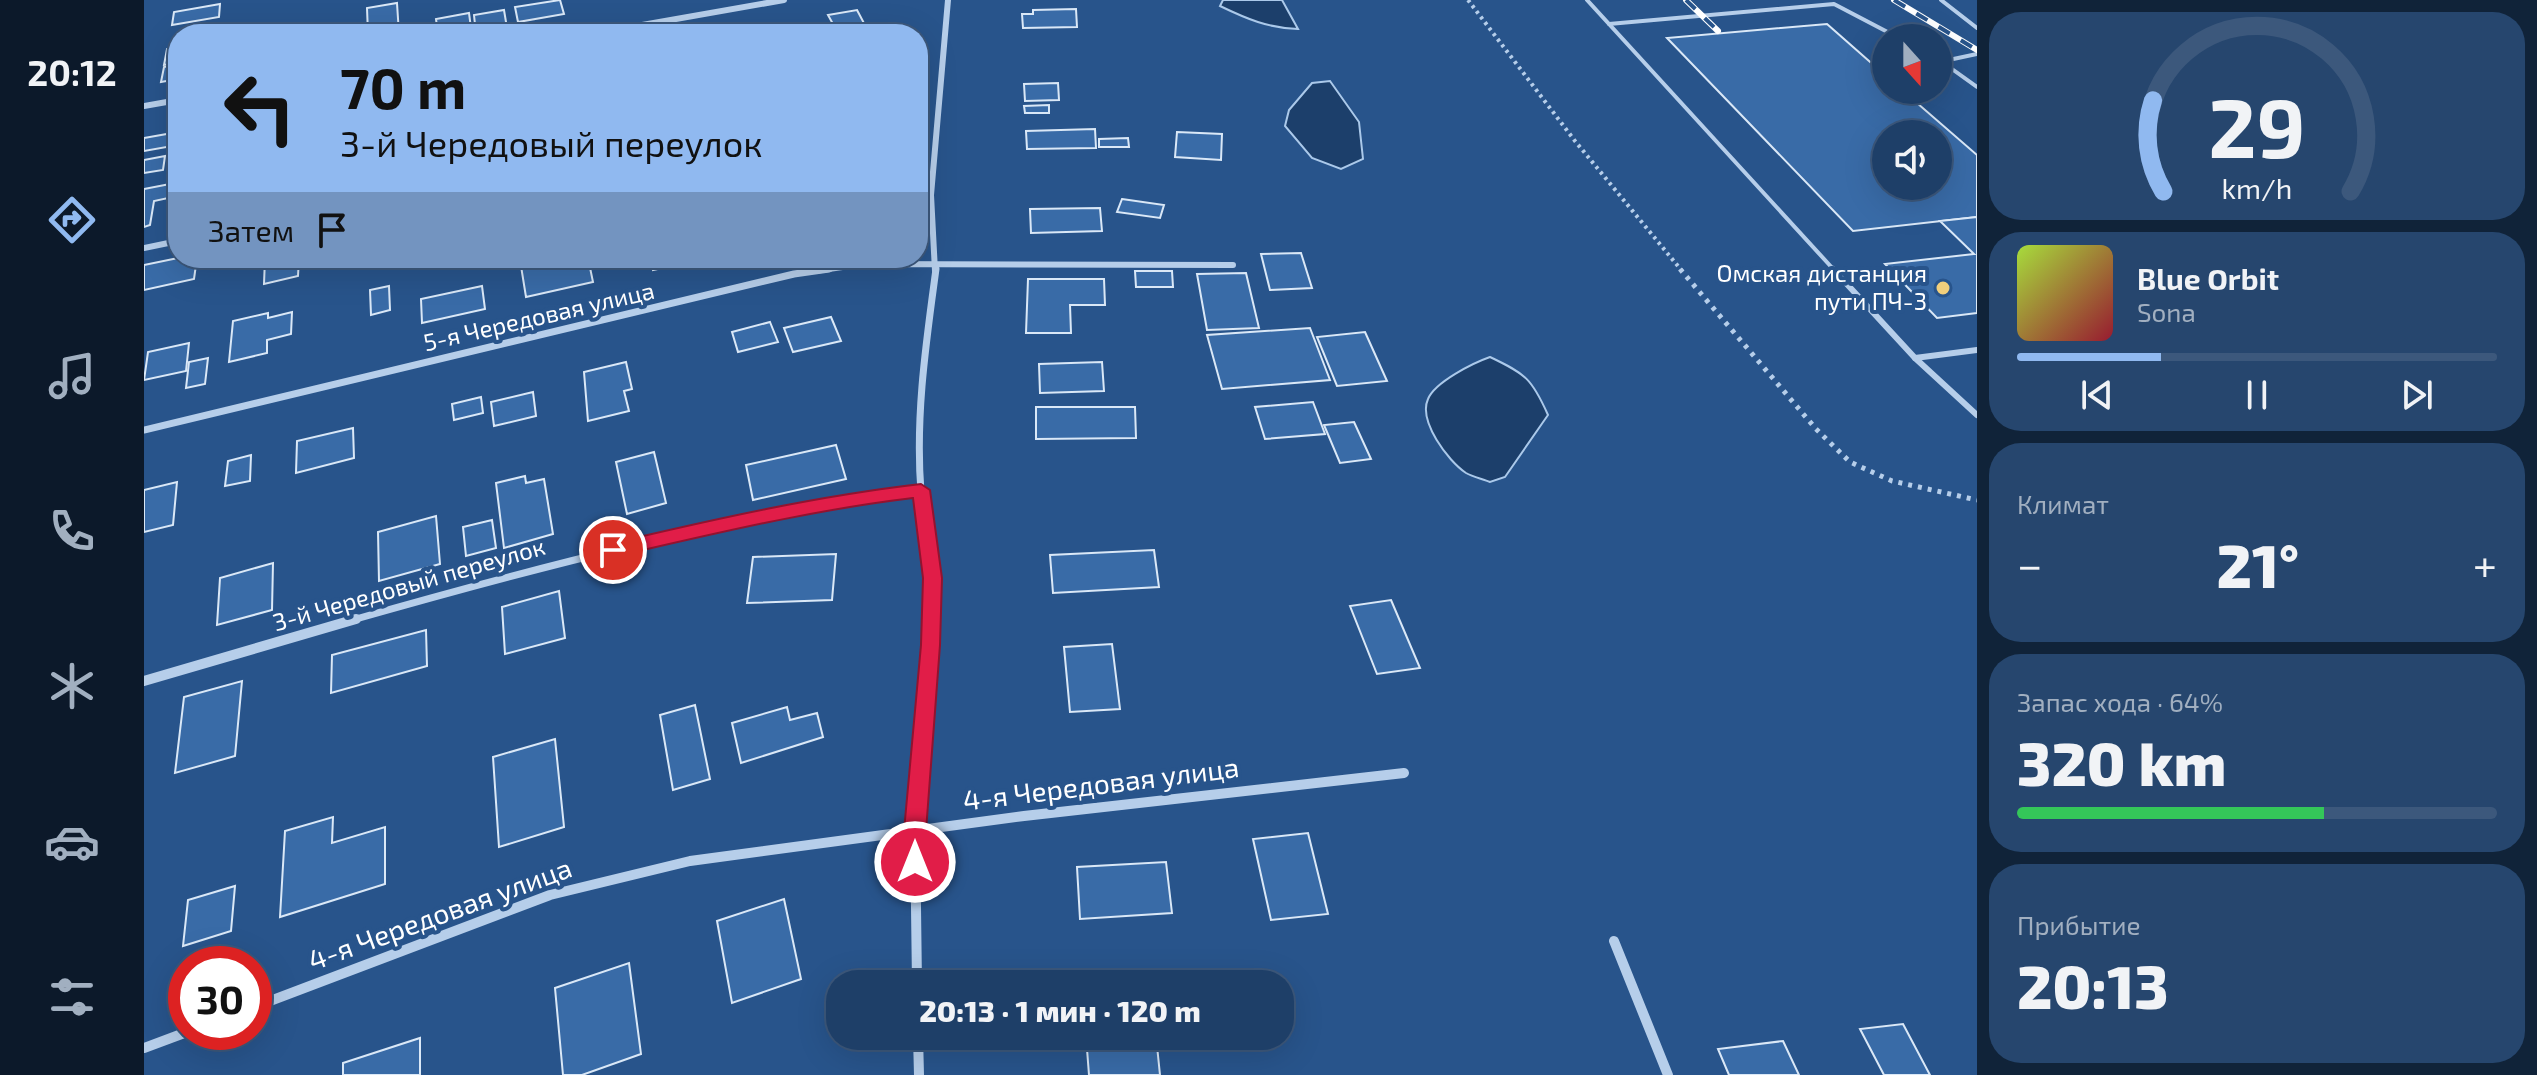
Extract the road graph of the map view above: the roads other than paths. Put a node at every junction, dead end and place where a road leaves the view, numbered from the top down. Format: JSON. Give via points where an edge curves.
{"nodes":[{"id":1,"x":784,"y":0,"type":"edge"},
{"id":2,"x":948,"y":0,"type":"edge"},
{"id":3,"x":1587,"y":0,"type":"edge"},
{"id":4,"x":1941,"y":0,"type":"edge"},
{"id":5,"x":648,"y":24,"type":"edge"},
{"id":6,"x":1609,"y":24,"type":"junction"},
{"id":7,"x":1872,"y":24,"type":"edge"},
{"id":8,"x":1977,"y":28,"type":"edge"},
{"id":9,"x":1977,"y":54,"type":"edge"},
{"id":10,"x":1952,"y":58,"type":"edge"},
{"id":11,"x":1952,"y":68,"type":"edge"},
{"id":12,"x":1977,"y":87,"type":"edge"},
{"id":13,"x":168,"y":102,"type":"edge"},
{"id":14,"x":144,"y":106,"type":"edge"},
{"id":15,"x":168,"y":243,"type":"edge"},
{"id":16,"x":144,"y":248,"type":"edge"},
{"id":17,"x":1233,"y":265,"type":"dead end"},
{"id":18,"x":928,"y":266,"type":"edge"},
{"id":19,"x":936,"y":266,"type":"junction"},
{"id":20,"x":835,"y":268,"type":"edge"},
{"id":21,"x":1977,"y":350,"type":"edge"},
{"id":22,"x":1915,"y":358,"type":"junction"},
{"id":23,"x":1977,"y":415,"type":"edge"},
{"id":24,"x":144,"y":430,"type":"edge"},
{"id":25,"x":921,"y":490,"type":"junction"},
{"id":26,"x":144,"y":681,"type":"edge"},
{"id":27,"x":1404,"y":773,"type":"dead end"},
{"id":28,"x":915,"y":831,"type":"junction"},
{"id":29,"x":1614,"y":941,"type":"dead end"},
{"id":30,"x":917,"y":970,"type":"edge"},
{"id":31,"x":272,"y":1000,"type":"edge"},
{"id":32,"x":168,"y":1039,"type":"edge"},
{"id":33,"x":144,"y":1048,"type":"edge"},
{"id":34,"x":918,"y":1050,"type":"edge"},
{"id":35,"x":919,"y":1075,"type":"edge"},
{"id":36,"x":1668,"y":1075,"type":"edge"}],
"edges":[{"from":1,"to":5,"type":"street"},
{"from":2,"to":19,"type":"street","via":[[931,195]]},
{"from":3,"to":6,"type":"lane"},
{"from":4,"to":8,"type":"lane"},
{"from":6,"to":7,"type":"lane","via":[[1834,4]]},
{"from":6,"to":22,"type":"lane"},
{"from":9,"to":10,"type":"lane"},
{"from":11,"to":12,"type":"lane"},
{"from":13,"to":14,"type":"street"},
{"from":15,"to":16,"type":"street"},
{"from":17,"to":19,"type":"street","name":"5-я Чередовая улица"},
{"from":18,"to":19,"type":"street","name":"5-я Чередовая улица"},
{"from":19,"to":25,"type":"street","via":[[921,383]]},
{"from":20,"to":24,"type":"street","name":"5-я Чередовая улица"},
{"from":21,"to":22,"type":"lane"},
{"from":22,"to":23,"type":"lane"},
{"from":25,"to":26,"type":"street","name":"3-й Чередовый переулок","via":[[706,527],[533,570]]},
{"from":25,"to":28,"type":"street","via":[[932,578],[931,645]]},
{"from":27,"to":28,"type":"street","name":"4-я Чередовая улица"},
{"from":28,"to":30,"type":"street"},
{"from":28,"to":31,"type":"street","name":"4-я Чередовая улица","via":[[690,861],[550,895]]},
{"from":29,"to":36,"type":"street"},
{"from":32,"to":33,"type":"street"},
{"from":34,"to":35,"type":"street"}]}
